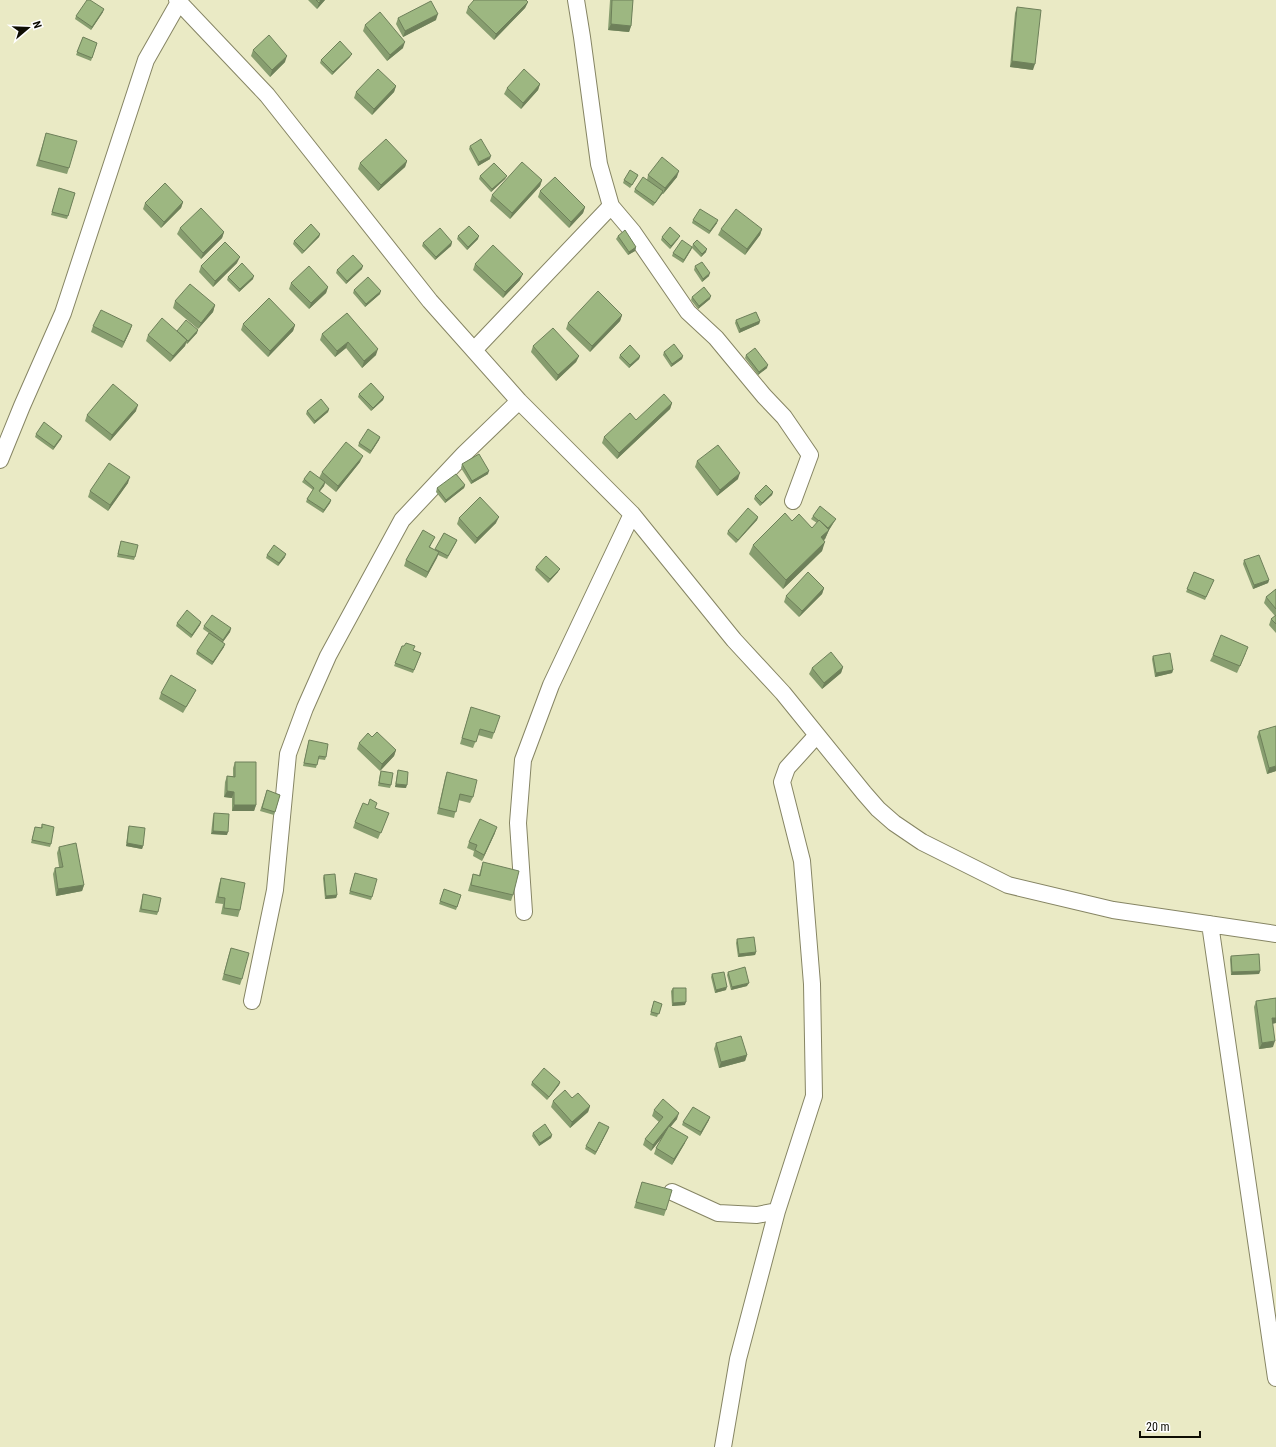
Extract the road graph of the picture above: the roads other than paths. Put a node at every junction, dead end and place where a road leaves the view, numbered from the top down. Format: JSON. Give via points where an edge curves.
{"nodes":[{"id":1,"x":576,"y":0,"type":"edge"},
{"id":2,"x":178,"y":1,"type":"edge"},
{"id":3,"x":611,"y":206,"type":"junction"},
{"id":4,"x":474,"y":350,"type":"junction"},
{"id":5,"x":519,"y":401,"type":"junction"},
{"id":6,"x":0,"y":460,"type":"edge"},
{"id":7,"x":793,"y":501,"type":"dead end"},
{"id":8,"x":632,"y":514,"type":"junction"},
{"id":9,"x":816,"y":736,"type":"junction"},
{"id":10,"x":524,"y":912,"type":"dead end"},
{"id":11,"x":1210,"y":924,"type":"junction"},
{"id":12,"x":1276,"y":934,"type":"edge"},
{"id":13,"x":252,"y":1002,"type":"dead end"},
{"id":14,"x":672,"y":1192,"type":"edge"},
{"id":15,"x":777,"y":1211,"type":"junction"},
{"id":16,"x":1276,"y":1378,"type":"edge"},
{"id":17,"x":723,"y":1447,"type":"edge"}],
"edges":[{"from":1,"to":3,"type":"street","via":[[600,164]]},
{"from":2,"to":4,"type":"street","via":[[267,96],[430,301]]},
{"from":2,"to":6,"type":"street","via":[[146,60],[63,313]]},
{"from":3,"to":4,"type":"street"},
{"from":3,"to":7,"type":"street","via":[[633,232],[688,312],[716,338],[784,417],[810,455]]},
{"from":4,"to":5,"type":"street"},
{"from":5,"to":8,"type":"street"},
{"from":5,"to":13,"type":"street","via":[[464,454],[402,520],[328,656],[288,754],[275,890]]},
{"from":8,"to":9,"type":"street","via":[[734,640],[783,693]]},
{"from":8,"to":10,"type":"street","via":[[552,685],[523,760],[518,823]]},
{"from":9,"to":11,"type":"street","via":[[894,823],[922,842],[1008,885],[1113,910]]},
{"from":9,"to":15,"type":"street","via":[[787,768],[782,782],[802,861],[812,984],[814,1096]]},
{"from":11,"to":12,"type":"street"},
{"from":11,"to":16,"type":"street"},
{"from":14,"to":15,"type":"street","via":[[718,1213],[757,1215]]},
{"from":15,"to":17,"type":"street","via":[[738,1358]]}]}
